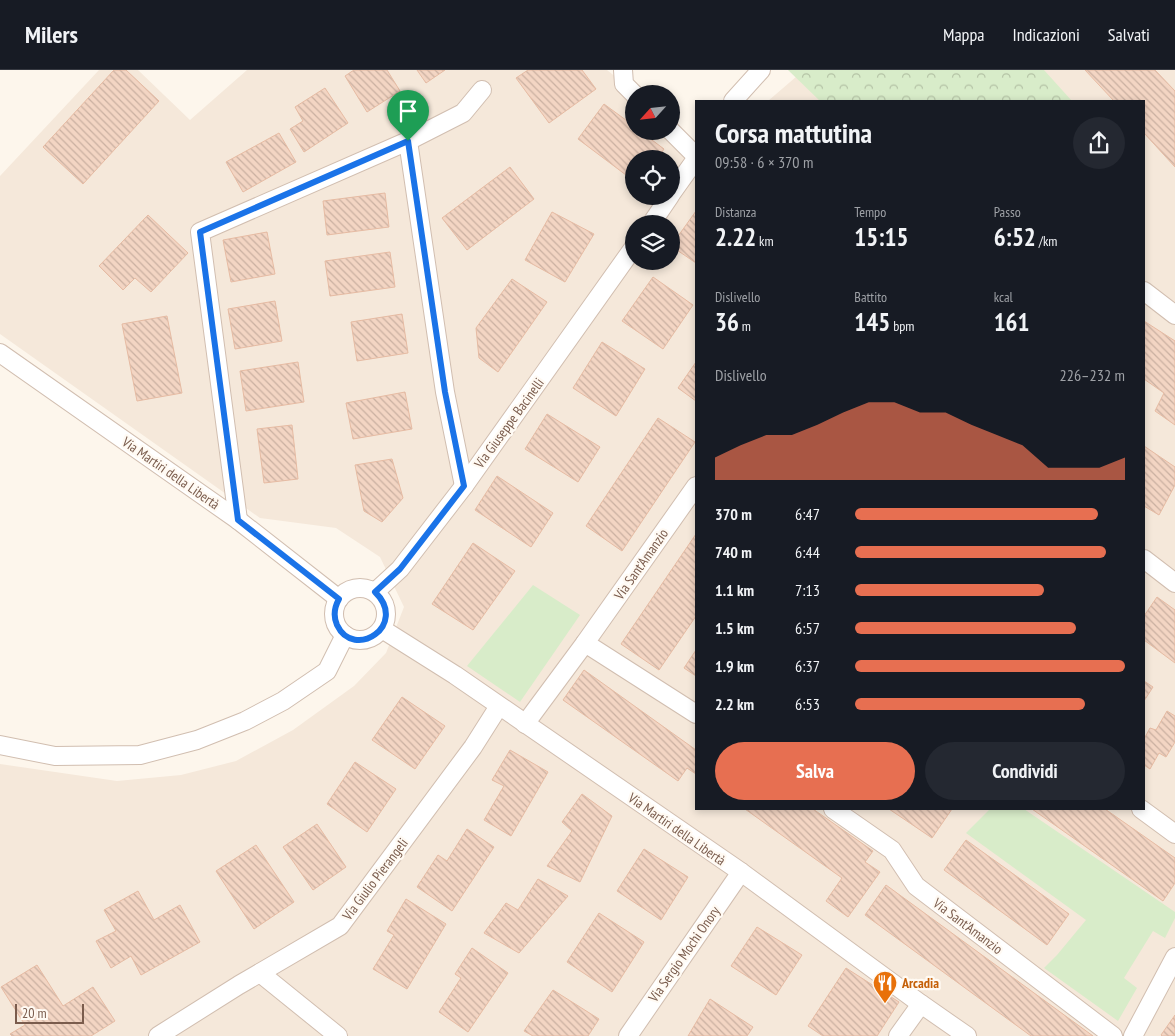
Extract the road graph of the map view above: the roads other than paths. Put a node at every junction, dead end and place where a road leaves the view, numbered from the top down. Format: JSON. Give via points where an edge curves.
{"nodes":[{"id":1,"x":623,"y":70,"type":"edge"},
{"id":2,"x":762,"y":70,"type":"edge"},
{"id":3,"x":625,"y":85,"type":"edge"},
{"id":4,"x":482,"y":90,"type":"dead end"},
{"id":5,"x":735,"y":100,"type":"edge"},
{"id":6,"x":679,"y":140,"type":"edge"},
{"id":7,"x":408,"y":141,"type":"junction"},
{"id":8,"x":695,"y":157,"type":"edge"},
{"id":9,"x":695,"y":159,"type":"edge"},
{"id":10,"x":680,"y":182,"type":"edge"},
{"id":11,"x":625,"y":261,"type":"edge"},
{"id":12,"x":1145,"y":292,"type":"edge"},
{"id":13,"x":1175,"y":316,"type":"edge"},
{"id":14,"x":0,"y":353,"type":"edge"},
{"id":15,"x":464,"y":486,"type":"junction"},
{"id":16,"x":695,"y":487,"type":"edge"},
{"id":17,"x":238,"y":520,"type":"junction"},
{"id":18,"x":1145,"y":560,"type":"edge"},
{"id":19,"x":1175,"y":583,"type":"edge"},
{"id":20,"x":375,"y":592,"type":"junction"},
{"id":21,"x":339,"y":599,"type":"junction"},
{"id":22,"x":382,"y":629,"type":"junction"},
{"id":23,"x":345,"y":635,"type":"junction"},
{"id":24,"x":585,"y":643,"type":"junction"},
{"id":25,"x":498,"y":706,"type":"junction"},
{"id":26,"x":695,"y":713,"type":"edge"},
{"id":27,"x":525,"y":724,"type":"junction"},
{"id":28,"x":0,"y":745,"type":"edge"},
{"id":29,"x":833,"y":810,"type":"edge"},
{"id":30,"x":1142,"y":810,"type":"edge"},
{"id":31,"x":1175,"y":834,"type":"edge"},
{"id":32,"x":740,"y":872,"type":"junction"},
{"id":33,"x":1175,"y":957,"type":"edge"},
{"id":34,"x":260,"y":973,"type":"junction"},
{"id":35,"x":921,"y":1004,"type":"junction"},
{"id":36,"x":158,"y":1036,"type":"edge"},
{"id":37,"x":338,"y":1036,"type":"edge"},
{"id":38,"x":628,"y":1036,"type":"edge"},
{"id":39,"x":898,"y":1036,"type":"edge"},
{"id":40,"x":967,"y":1036,"type":"edge"},
{"id":41,"x":1112,"y":1036,"type":"edge"},
{"id":42,"x":1133,"y":1036,"type":"edge"}],
"edges":[{"from":1,"to":3,"type":"street"},
{"from":2,"to":5,"type":"street"},
{"from":4,"to":7,"type":"street","via":[[463,114]]},
{"from":6,"to":8,"type":"street"},
{"from":7,"to":15,"type":"street","via":[[445,392]]},
{"from":7,"to":17,"type":"street","via":[[200,232]]},
{"from":9,"to":10,"type":"street"},
{"from":11,"to":15,"type":"street","name":"Via Giuseppe Bacinelli"},
{"from":12,"to":13,"type":"street"},
{"from":14,"to":17,"type":"street","name":"Via Martiri della Libertà"},
{"from":15,"to":20,"type":"street","name":"Via Giuseppe Bacinelli","via":[[400,569]]},
{"from":16,"to":24,"type":"street","name":"Via Sant'Amanzio"},
{"from":17,"to":21,"type":"street","name":"Via Martiri della Libertà"},
{"from":18,"to":19,"type":"street"},
{"from":20,"to":21,"type":"street","via":[[352,589]]},
{"from":20,"to":22,"type":"street","via":[[381,598],[386,614]]},
{"from":21,"to":23,"type":"street","via":[[334,614]]},
{"from":22,"to":23,"type":"street","via":[[376,635],[361,640]]},
{"from":22,"to":25,"type":"street","name":"Via Martiri della Libertà","via":[[456,675]]},
{"from":23,"to":28,"type":"street","via":[[327,671],[283,701],[197,740],[140,755],[55,756]]},
{"from":24,"to":26,"type":"street"},
{"from":24,"to":27,"type":"street","name":"Via Sant'Amanzio"},
{"from":25,"to":27,"type":"street","name":"Via Martiri della Libertà"},
{"from":25,"to":34,"type":"street","name":"Via Giulio Pierangeli","via":[[473,747],[340,926]]},
{"from":27,"to":32,"type":"street","name":"Via Martiri della Libertà"},
{"from":29,"to":41,"type":"street","name":"Via Sant'Amanzio","via":[[892,850],[916,886]]},
{"from":30,"to":31,"type":"street"},
{"from":32,"to":35,"type":"street","name":"Via Martiri della Libertà"},
{"from":32,"to":38,"type":"street","name":"Via Sergio Mochi Onory"},
{"from":33,"to":42,"type":"street"},
{"from":34,"to":36,"type":"street","name":"Via Giulio Pierangeli"},
{"from":34,"to":37,"type":"street"},
{"from":35,"to":39,"type":"street"},
{"from":35,"to":40,"type":"street","name":"Via Martiri della Libertà"}]}
